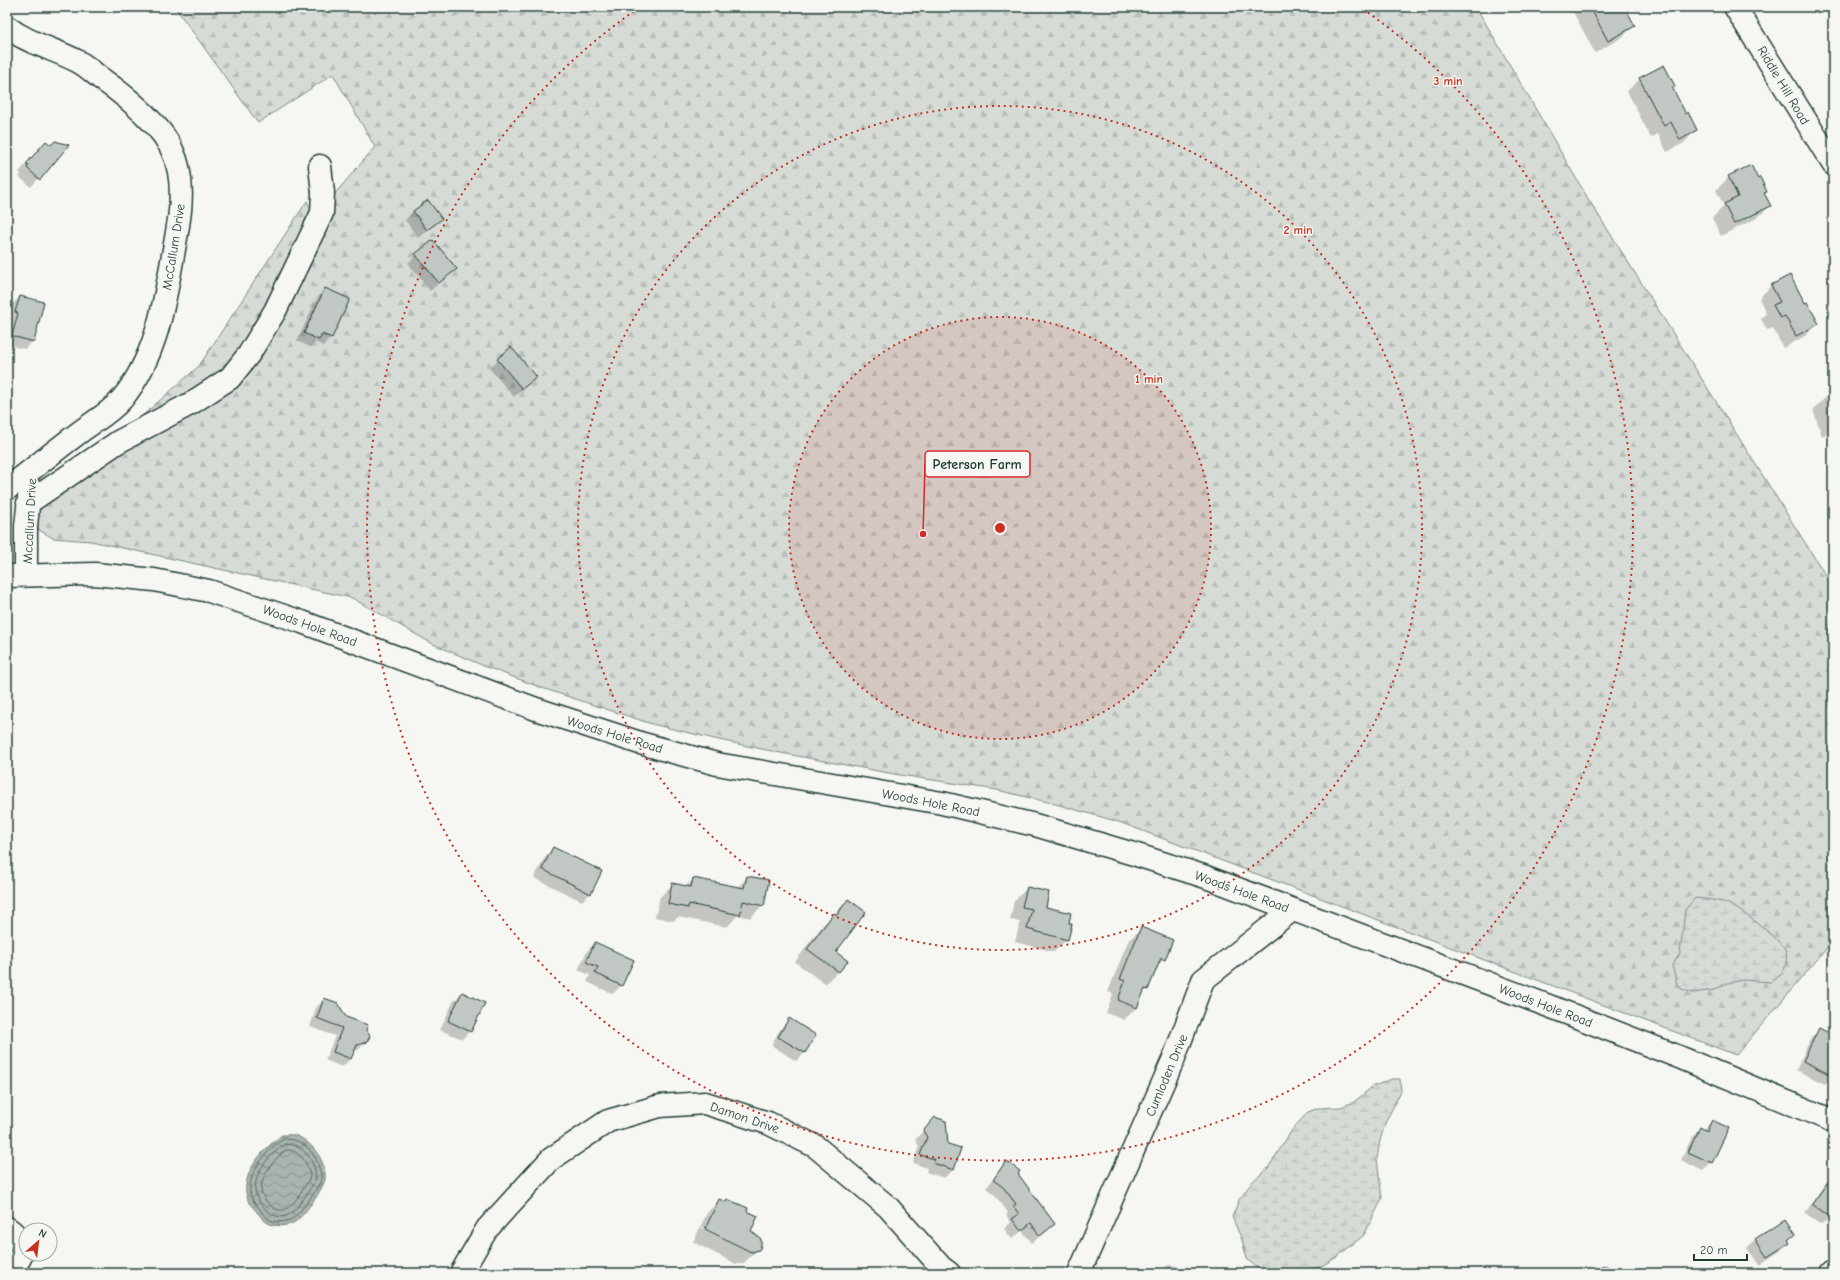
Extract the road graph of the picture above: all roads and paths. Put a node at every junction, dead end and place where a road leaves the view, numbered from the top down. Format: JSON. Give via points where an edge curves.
{"nodes":[{"id":1,"x":1735,"y":7,"type":"edge"},
{"id":2,"x":7,"y":27,"type":"edge"},
{"id":3,"x":1833,"y":164,"type":"edge"},
{"id":4,"x":320,"y":166,"type":"dead end"},
{"id":5,"x":32,"y":469,"type":"junction"},
{"id":6,"x":7,"y":488,"type":"edge"},
{"id":7,"x":28,"y":503,"type":"junction"},
{"id":8,"x":17,"y":575,"type":"edge"},
{"id":9,"x":1292,"y":910,"type":"junction"},
{"id":10,"x":1833,"y":1121,"type":"edge"},
{"id":11,"x":7,"y":1228,"type":"edge"},
{"id":12,"x":7,"y":1268,"type":"edge"},
{"id":13,"x":1833,"y":1271,"type":"edge"},
{"id":14,"x":461,"y":1273,"type":"edge"},
{"id":15,"x":949,"y":1273,"type":"edge"},
{"id":16,"x":1079,"y":1273,"type":"edge"},
{"id":17,"x":1830,"y":1273,"type":"edge"}],
"edges":[{"from":1,"to":3,"type":"main road","name":"Riddle Hill Road"},
{"from":2,"to":5,"type":"main road","name":"McCallum Drive","via":[[17,35],[79,62],[127,97],[168,142],[179,171],[181,201],[163,312],[145,364],[120,401],[105,415]]},
{"from":4,"to":7,"type":"main road","via":[[322,213],[275,311],[249,354],[230,378],[190,404],[118,442]]},
{"from":5,"to":6,"type":"main road","name":"McCallum Drive"},
{"from":5,"to":7,"type":"main road","name":"Mccallum Drive"},
{"from":7,"to":8,"type":"main road","name":"Mccallum Drive"},
{"from":8,"to":9,"type":"main road","name":"Woods Hole Road","via":[[95,574],[154,580],[209,591],[302,622],[536,709],[640,743],[717,764],[942,803],[1035,825],[1199,875]]},
{"from":9,"to":10,"type":"main road","name":"Woods Hole Road","via":[[1672,1054]]},
{"from":9,"to":16,"type":"main road","name":"Cumloden Drive","via":[[1203,980],[1174,1058]]},
{"from":11,"to":12,"type":"main road","via":[[19,1238],[22,1250],[17,1262]]},
{"from":13,"to":17,"type":"main road"},
{"from":14,"to":15,"type":"main road","name":"Damon Drive","via":[[487,1228],[551,1159],[608,1121],[660,1106],[705,1103],[768,1123],[815,1146],[888,1207]]}]}
